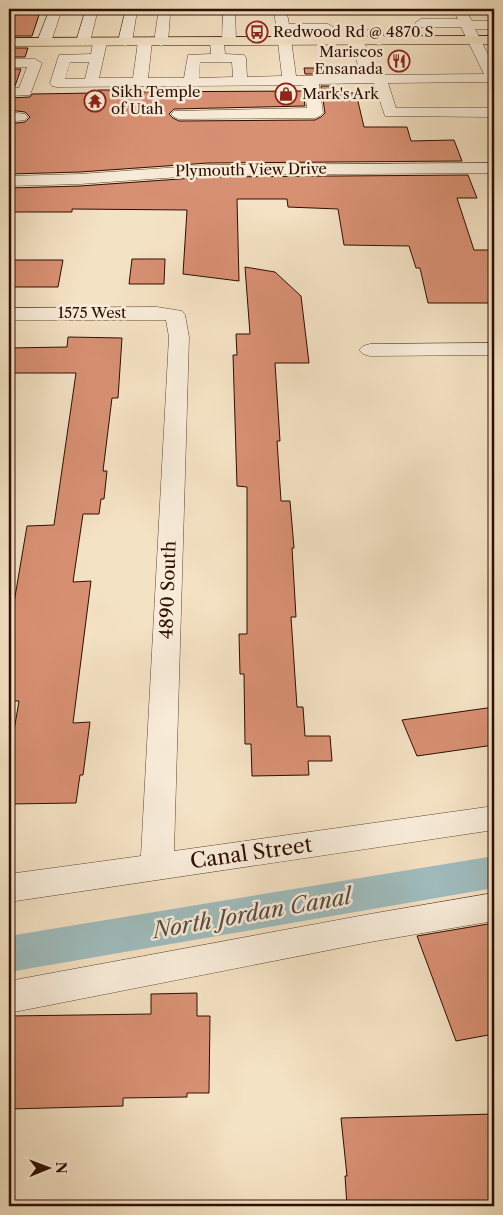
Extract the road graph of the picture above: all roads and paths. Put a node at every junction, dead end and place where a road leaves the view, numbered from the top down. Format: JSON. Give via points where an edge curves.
{"nodes":[{"id":1,"x":56,"y":9,"type":"edge"},
{"id":2,"x":92,"y":9,"type":"edge"},
{"id":3,"x":228,"y":9,"type":"edge"},
{"id":4,"x":280,"y":9,"type":"edge"},
{"id":5,"x":460,"y":9,"type":"edge"},
{"id":6,"x":131,"y":11,"type":"dead end"},
{"id":7,"x":164,"y":15,"type":"dead end"},
{"id":8,"x":421,"y":23,"type":"dead end"},
{"id":9,"x":467,"y":24,"type":"junction"},
{"id":10,"x":494,"y":25,"type":"edge"},
{"id":11,"x":328,"y":28,"type":"dead end"},
{"id":12,"x":284,"y":35,"type":"junction"},
{"id":13,"x":475,"y":40,"type":"junction"},
{"id":14,"x":494,"y":40,"type":"edge"},
{"id":15,"x":357,"y":41,"type":"junction"},
{"id":16,"x":9,"y":42,"type":"edge"},
{"id":17,"x":44,"y":42,"type":"junction"},
{"id":18,"x":83,"y":42,"type":"junction"},
{"id":19,"x":100,"y":42,"type":"junction"},
{"id":20,"x":125,"y":42,"type":"junction"},
{"id":21,"x":145,"y":42,"type":"junction"},
{"id":22,"x":161,"y":42,"type":"junction"},
{"id":23,"x":223,"y":42,"type":"junction"},
{"id":24,"x":97,"y":58,"type":"junction"},
{"id":25,"x":218,"y":58,"type":"junction"},
{"id":26,"x":9,"y":63,"type":"edge"},
{"id":27,"x":368,"y":69,"type":"junction"},
{"id":28,"x":492,"y":76,"type":"edge"},
{"id":29,"x":380,"y":79,"type":"junction"},
{"id":30,"x":290,"y":81,"type":"junction"},
{"id":31,"x":311,"y":81,"type":"junction"},
{"id":32,"x":140,"y":82,"type":"junction"},
{"id":33,"x":191,"y":82,"type":"junction"},
{"id":34,"x":240,"y":82,"type":"junction"},
{"id":35,"x":92,"y":83,"type":"junction"},
{"id":36,"x":9,"y":92,"type":"edge"},
{"id":37,"x":480,"y":98,"type":"dead end"},
{"id":38,"x":386,"y":99,"type":"junction"},
{"id":39,"x":494,"y":113,"type":"edge"},
{"id":40,"x":179,"y":114,"type":"dead end"},
{"id":41,"x":494,"y":168,"type":"edge"},
{"id":42,"x":9,"y":181,"type":"edge"},
{"id":43,"x":9,"y":314,"type":"edge"},
{"id":44,"x":175,"y":315,"type":"joint"},
{"id":45,"x":494,"y":349,"type":"edge"},
{"id":46,"x":370,"y":350,"type":"dead end"},
{"id":47,"x":494,"y":818,"type":"edge"},
{"id":48,"x":157,"y":866,"type":"junction"},
{"id":49,"x":9,"y":888,"type":"edge"},
{"id":50,"x":494,"y":907,"type":"edge"},
{"id":51,"x":9,"y":997,"type":"edge"}],
"edges":[{"from":1,"to":17,"type":"street"},
{"from":2,"to":18,"type":"street"},
{"from":3,"to":23,"type":"street"},
{"from":4,"to":12,"type":"street"},
{"from":5,"to":9,"type":"street"},
{"from":6,"to":20,"type":"street"},
{"from":7,"to":22,"type":"street"},
{"from":8,"to":9,"type":"street"},
{"from":9,"to":10,"type":"street"},
{"from":9,"to":13,"type":"street"},
{"from":11,"to":12,"type":"street"},
{"from":12,"to":15,"type":"main road"},
{"from":12,"to":23,"type":"main road"},
{"from":12,"to":30,"type":"street"},
{"from":13,"to":14,"type":"main road"},
{"from":13,"to":15,"type":"main road","via":[[377,35]]},
{"from":13,"to":28,"type":"street"},
{"from":15,"to":27,"type":"street"},
{"from":16,"to":17,"type":"main road"},
{"from":17,"to":18,"type":"main road"},
{"from":18,"to":19,"type":"main road"},
{"from":19,"to":20,"type":"main road"},
{"from":19,"to":24,"type":"street"},
{"from":20,"to":21,"type":"main road"},
{"from":21,"to":22,"type":"main road"},
{"from":21,"to":32,"type":"street"},
{"from":22,"to":23,"type":"main road"},
{"from":23,"to":25,"type":"street"},
{"from":24,"to":35,"type":"street"},
{"from":24,"to":35,"type":"street","via":[[64,58],[57,83]]},
{"from":25,"to":33,"type":"street","via":[[192,58]]},
{"from":25,"to":34,"type":"street","via":[[239,58]]},
{"from":26,"to":36,"type":"street","via":[[35,63],[25,92]]},
{"from":27,"to":28,"type":"street"},
{"from":27,"to":29,"type":"street"},
{"from":28,"to":29,"type":"street"},
{"from":29,"to":31,"type":"street"},
{"from":29,"to":38,"type":"street"},
{"from":30,"to":31,"type":"street"},
{"from":30,"to":34,"type":"street"},
{"from":31,"to":40,"type":"street","via":[[316,113]]},
{"from":32,"to":33,"type":"street"},
{"from":32,"to":35,"type":"street"},
{"from":33,"to":34,"type":"street"},
{"from":37,"to":38,"type":"street"},
{"from":38,"to":39,"type":"street","via":[[390,114]]},
{"from":41,"to":42,"type":"street","name":"Plymouth View Drive","via":[[208,170]]},
{"from":43,"to":44,"type":"street","name":"1575 West"},
{"from":44,"to":48,"type":"street","name":"4890 South","via":[[179,337]]},
{"from":45,"to":46,"type":"street"},
{"from":47,"to":48,"type":"street","name":"Canal Street"},
{"from":48,"to":49,"type":"street","name":"Canal Street"},
{"from":50,"to":51,"type":"street"}]}
